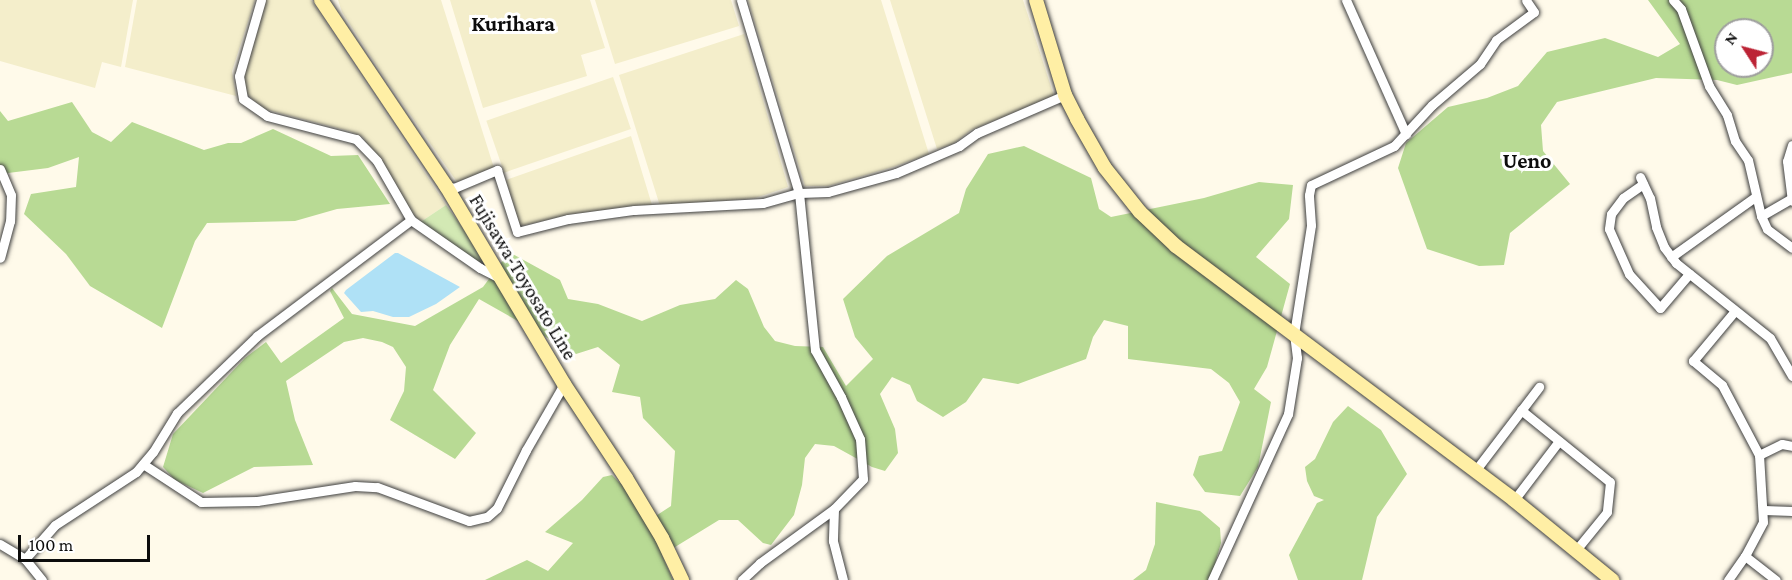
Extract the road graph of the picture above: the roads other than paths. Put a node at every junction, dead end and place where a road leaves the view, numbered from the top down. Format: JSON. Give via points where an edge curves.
{"nodes":[{"id":1,"x":261,"y":0,"type":"edge"},
{"id":2,"x":321,"y":0,"type":"edge"},
{"id":3,"x":741,"y":0,"type":"edge"},
{"id":4,"x":1036,"y":0,"type":"edge"},
{"id":5,"x":1346,"y":0,"type":"edge"},
{"id":6,"x":1526,"y":0,"type":"edge"},
{"id":7,"x":1673,"y":0,"type":"edge"},
{"id":8,"x":1065,"y":95,"type":"junction"},
{"id":9,"x":1406,"y":134,"type":"junction"},
{"id":10,"x":1792,"y":145,"type":"edge"},
{"id":11,"x":0,"y":169,"type":"edge"},
{"id":12,"x":446,"y":186,"type":"junction"},
{"id":13,"x":799,"y":193,"type":"junction"},
{"id":14,"x":1755,"y":197,"type":"junction"},
{"id":15,"x":1791,"y":200,"type":"edge"},
{"id":16,"x":1761,"y":216,"type":"junction"},
{"id":17,"x":411,"y":220,"type":"junction"},
{"id":18,"x":1792,"y":248,"type":"edge"},
{"id":19,"x":1671,"y":257,"type":"junction"},
{"id":20,"x":0,"y":258,"type":"edge"},
{"id":21,"x":1689,"y":274,"type":"junction"},
{"id":22,"x":502,"y":279,"type":"junction"},
{"id":23,"x":1734,"y":312,"type":"junction"},
{"id":24,"x":1294,"y":334,"type":"junction"},
{"id":25,"x":1792,"y":376,"type":"edge"},
{"id":26,"x":564,"y":384,"type":"junction"},
{"id":27,"x":1539,"y":387,"type":"dead end"},
{"id":28,"x":1521,"y":410,"type":"junction"},
{"id":29,"x":1559,"y":441,"type":"junction"},
{"id":30,"x":1792,"y":446,"type":"edge"},
{"id":31,"x":1759,"y":455,"type":"junction"},
{"id":32,"x":143,"y":464,"type":"junction"},
{"id":33,"x":1475,"y":471,"type":"junction"},
{"id":34,"x":1514,"y":500,"type":"junction"},
{"id":35,"x":834,"y":509,"type":"junction"},
{"id":36,"x":1764,"y":510,"type":"junction"},
{"id":37,"x":1792,"y":511,"type":"edge"},
{"id":38,"x":0,"y":544,"type":"edge"},
{"id":39,"x":1576,"y":550,"type":"junction"},
{"id":40,"x":1745,"y":556,"type":"junction"},
{"id":41,"x":25,"y":559,"type":"junction"},
{"id":42,"x":42,"y":580,"type":"edge"},
{"id":43,"x":682,"y":580,"type":"edge"},
{"id":44,"x":742,"y":580,"type":"edge"},
{"id":45,"x":843,"y":580,"type":"edge"},
{"id":46,"x":1212,"y":580,"type":"edge"},
{"id":47,"x":1612,"y":580,"type":"edge"},
{"id":48,"x":1728,"y":580,"type":"edge"},
{"id":49,"x":1776,"y":580,"type":"edge"}],
"edges":[{"from":1,"to":17,"type":"street","via":[[239,76],[243,99],[267,116],[356,138],[377,161]]},
{"from":2,"to":12,"type":"street","name":"Fujisawa-Toyosato Line"},
{"from":3,"to":13,"type":"street"},
{"from":4,"to":8,"type":"street"},
{"from":5,"to":9,"type":"street"},
{"from":6,"to":9,"type":"street","via":[[1534,12],[1496,39],[1480,64],[1432,105]]},
{"from":7,"to":14,"type":"street","via":[[1681,9],[1709,87],[1748,160]]},
{"from":8,"to":13,"type":"street","via":[[896,173],[828,192]]},
{"from":8,"to":24,"type":"street","via":[[1088,141],[1140,212],[1176,246]]},
{"from":9,"to":24,"type":"street","via":[[1379,155],[1311,185],[1311,225]]},
{"from":10,"to":15,"type":"street","via":[[1787,161]]},
{"from":11,"to":20,"type":"street","via":[[11,195],[10,221]]},
{"from":12,"to":13,"type":"street","via":[[454,188],[497,170],[517,232],[568,219],[634,210],[763,202]]},
{"from":12,"to":22,"type":"street","name":"Fujisawa-Toyosato Line"},
{"from":13,"to":35,"type":"street","via":[[815,350],[861,439],[863,479]]},
{"from":14,"to":16,"type":"street"},
{"from":14,"to":19,"type":"street"},
{"from":15,"to":16,"type":"street"},
{"from":16,"to":18,"type":"street","via":[[1767,229]]},
{"from":17,"to":22,"type":"street"},
{"from":17,"to":32,"type":"street","via":[[257,336],[177,413]]},
{"from":19,"to":21,"type":"street"},
{"from":19,"to":21,"type":"street","via":[[1656,227],[1642,180],[1611,214],[1609,229],[1629,274],[1660,308]]},
{"from":21,"to":23,"type":"street"},
{"from":22,"to":26,"type":"street","name":"Fujisawa-Toyosato Line"},
{"from":23,"to":25,"type":"street","via":[[1770,338]]},
{"from":23,"to":31,"type":"street","via":[[1693,362],[1722,385]]},
{"from":24,"to":33,"type":"street"},
{"from":24,"to":46,"type":"street","via":[[1297,358],[1288,414]]},
{"from":26,"to":32,"type":"street","via":[[497,508],[487,518],[469,521],[377,487],[355,486],[257,501],[201,502]]},
{"from":26,"to":43,"type":"street","name":"Fujisawa-Toyosato Line","via":[[632,488]]},
{"from":27,"to":28,"type":"street"},
{"from":28,"to":29,"type":"street"},
{"from":28,"to":33,"type":"street"},
{"from":29,"to":34,"type":"street"},
{"from":29,"to":39,"type":"street","via":[[1610,482],[1607,512]]},
{"from":30,"to":31,"type":"street","via":[[1782,444]]},
{"from":31,"to":36,"type":"street"},
{"from":32,"to":41,"type":"street","via":[[129,478],[55,525]]},
{"from":33,"to":34,"type":"street"},
{"from":34,"to":39,"type":"street"},
{"from":35,"to":44,"type":"street","via":[[768,556]]},
{"from":35,"to":45,"type":"street","via":[[833,541]]},
{"from":36,"to":37,"type":"street"},
{"from":36,"to":40,"type":"street","via":[[1763,522]]},
{"from":38,"to":41,"type":"street"},
{"from":39,"to":47,"type":"street"},
{"from":40,"to":48,"type":"street"},
{"from":40,"to":49,"type":"street"},
{"from":41,"to":42,"type":"street"}]}
